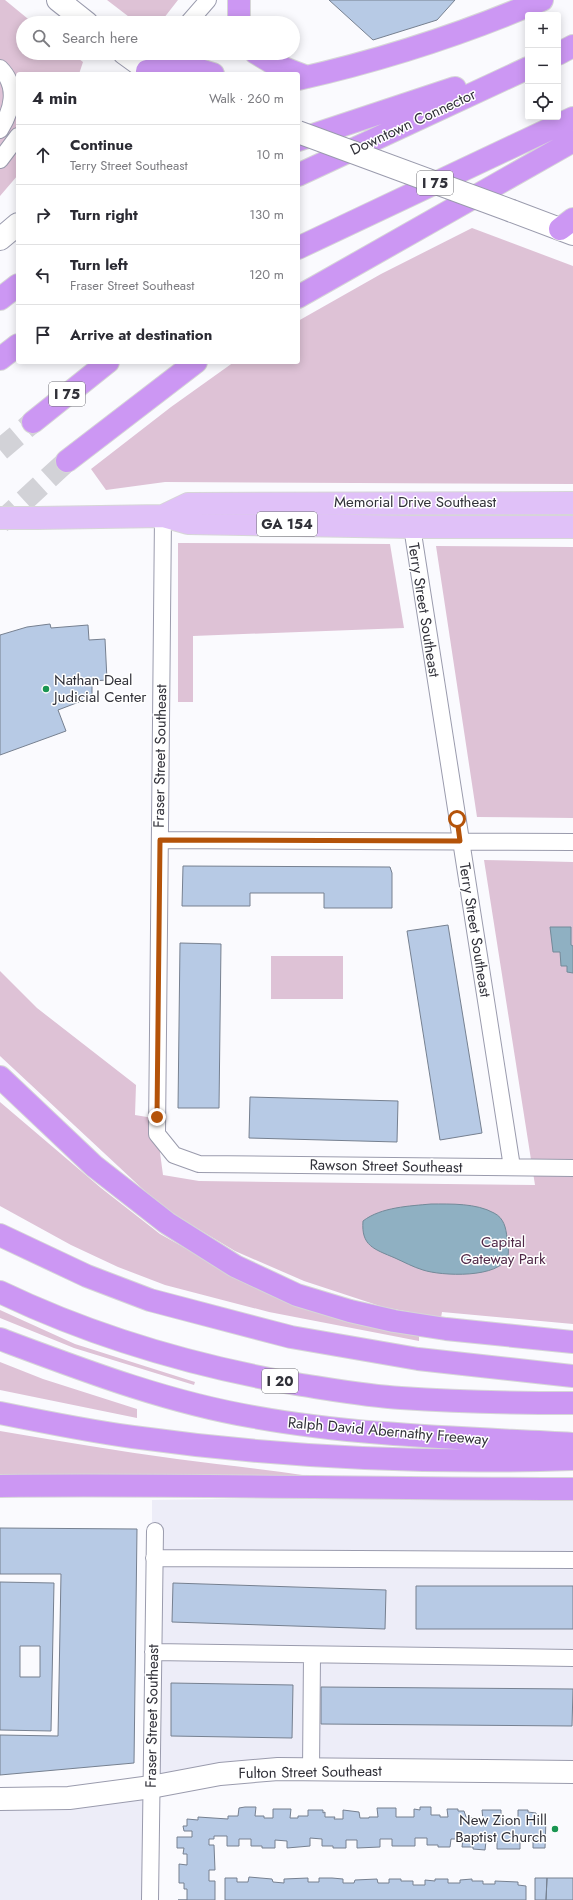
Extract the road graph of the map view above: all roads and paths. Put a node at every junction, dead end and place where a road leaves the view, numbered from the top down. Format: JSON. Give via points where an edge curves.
{"nodes":[{"id":1,"x":58,"y":0,"type":"edge"},
{"id":2,"x":208,"y":0,"type":"edge"},
{"id":3,"x":239,"y":0,"type":"edge"},
{"id":4,"x":542,"y":0,"type":"edge"},
{"id":5,"x":78,"y":16,"type":"edge"},
{"id":6,"x":194,"y":16,"type":"edge"},
{"id":7,"x":239,"y":16,"type":"edge"},
{"id":8,"x":573,"y":45,"type":"edge"},
{"id":9,"x":561,"y":49,"type":"edge"},
{"id":10,"x":561,"y":52,"type":"edge"},
{"id":11,"x":132,"y":60,"type":"edge"},
{"id":12,"x":158,"y":60,"type":"edge"},
{"id":13,"x":268,"y":60,"type":"edge"},
{"id":14,"x":525,"y":63,"type":"edge"},
{"id":15,"x":0,"y":68,"type":"edge"},
{"id":16,"x":525,"y":69,"type":"edge"},
{"id":17,"x":147,"y":72,"type":"edge"},
{"id":18,"x":149,"y":72,"type":"edge"},
{"id":19,"x":155,"y":72,"type":"edge"},
{"id":20,"x":206,"y":72,"type":"edge"},
{"id":21,"x":286,"y":72,"type":"edge"},
{"id":22,"x":301,"y":83,"type":"edge"},
{"id":23,"x":573,"y":118,"type":"edge"},
{"id":24,"x":0,"y":130,"type":"edge"},
{"id":25,"x":300,"y":133,"type":"edge"},
{"id":26,"x":16,"y":139,"type":"edge"},
{"id":27,"x":300,"y":139,"type":"edge"},
{"id":28,"x":573,"y":141,"type":"edge"},
{"id":29,"x":0,"y":160,"type":"edge"},
{"id":30,"x":300,"y":174,"type":"edge"},
{"id":31,"x":16,"y":226,"type":"edge"},
{"id":32,"x":569,"y":227,"type":"edge"},
{"id":33,"x":0,"y":239,"type":"edge"},
{"id":34,"x":300,"y":247,"type":"edge"},
{"id":35,"x":16,"y":286,"type":"edge"},
{"id":36,"x":300,"y":295,"type":"edge"},
{"id":37,"x":0,"y":298,"type":"edge"},
{"id":38,"x":16,"y":347,"type":"edge"},
{"id":39,"x":0,"y":359,"type":"edge"},
{"id":40,"x":106,"y":364,"type":"edge"},
{"id":41,"x":193,"y":364,"type":"edge"},
{"id":42,"x":33,"y":422,"type":"tunnel mouth"},
{"id":43,"x":67,"y":461,"type":"tunnel mouth"},
{"id":44,"x":573,"y":503,"type":"edge"},
{"id":45,"x":163,"y":516,"type":"junction"},
{"id":46,"x":0,"y":518,"type":"edge"},
{"id":47,"x":412,"y":527,"type":"junction"},
{"id":48,"x":573,"y":527,"type":"edge"},
{"id":49,"x":160,"y":840,"type":"junction"},
{"id":50,"x":460,"y":841,"type":"junction"},
{"id":51,"x":573,"y":842,"type":"edge"},
{"id":52,"x":0,"y":1077,"type":"edge"},
{"id":53,"x":199,"y":1164,"type":"joint"},
{"id":54,"x":512,"y":1167,"type":"junction"},
{"id":55,"x":573,"y":1168,"type":"edge"},
{"id":56,"x":0,"y":1225,"type":"edge"},
{"id":57,"x":0,"y":1235,"type":"edge"},
{"id":58,"x":59,"y":1262,"type":"junction"},
{"id":59,"x":0,"y":1292,"type":"edge"},
{"id":60,"x":0,"y":1339,"type":"edge"},
{"id":61,"x":573,"y":1342,"type":"edge"},
{"id":62,"x":573,"y":1376,"type":"edge"},
{"id":63,"x":573,"y":1403,"type":"edge"},
{"id":64,"x":0,"y":1413,"type":"edge"},
{"id":65,"x":573,"y":1444,"type":"edge"},
{"id":66,"x":573,"y":1459,"type":"edge"},
{"id":67,"x":0,"y":1486,"type":"edge"},
{"id":68,"x":573,"y":1489,"type":"edge"},
{"id":69,"x":155,"y":1531,"type":"dead end"},
{"id":70,"x":154,"y":1558,"type":"junction"},
{"id":71,"x":573,"y":1560,"type":"edge"},
{"id":72,"x":153,"y":1652,"type":"junction"},
{"id":73,"x":312,"y":1654,"type":"junction"},
{"id":74,"x":573,"y":1658,"type":"edge"},
{"id":75,"x":312,"y":1770,"type":"junction"},
{"id":76,"x":573,"y":1772,"type":"edge"},
{"id":77,"x":152,"y":1787,"type":"junction"},
{"id":78,"x":0,"y":1799,"type":"edge"},
{"id":79,"x":150,"y":1900,"type":"edge"}],
"edges":[{"from":1,"to":5,"type":"street"},
{"from":2,"to":6,"type":"street"},
{"from":3,"to":7,"type":"highway"},
{"from":4,"to":22,"type":"highway","via":[[482,25]]},
{"from":8,"to":9,"type":"highway"},
{"from":8,"to":10,"type":"highway"},
{"from":11,"to":17,"type":"street"},
{"from":12,"to":18,"type":"street"},
{"from":13,"to":21,"type":"highway"},
{"from":14,"to":27,"type":"highway"},
{"from":15,"to":24,"type":"street","via":[[10,83],[12,94],[12,104]]},
{"from":16,"to":30,"type":"highway","name":"Downtown Connector"},
{"from":19,"to":20,"type":"highway","via":[[190,67]]},
{"from":23,"to":34,"type":"highway","number":"I 75"},
{"from":25,"to":32,"type":"street","bridge":true,"via":[[512,211]]},
{"from":26,"to":29,"type":"street"},
{"from":28,"to":36,"type":"highway"},
{"from":31,"to":33,"type":"street"},
{"from":35,"to":37,"type":"highway"},
{"from":38,"to":39,"type":"highway"},
{"from":40,"to":42,"type":"highway","number":"I 75"},
{"from":41,"to":43,"type":"highway"},
{"from":44,"to":45,"type":"main road","name":"Memorial Drive Southeast","number":"GA 154","via":[[188,504]]},
{"from":45,"to":46,"type":"main road","name":"Memorial Drive Southeast","number":"GA 154","bridge":true},
{"from":45,"to":47,"type":"main road","name":"Memorial Drive Southeast","number":"GA 154","via":[[188,523]]},
{"from":45,"to":49,"type":"street","name":"Fraser Street Southeast"},
{"from":47,"to":48,"type":"main road","name":"Memorial Drive Southeast","number":"GA 154"},
{"from":47,"to":50,"type":"street","name":"Terry Street Southeast"},
{"from":49,"to":50,"type":"street"},
{"from":49,"to":53,"type":"street","name":"Fraser Street Southeast","via":[[157,1134],[174,1155]]},
{"from":50,"to":51,"type":"street"},
{"from":50,"to":54,"type":"street","name":"Terry Street Southeast"},
{"from":52,"to":61,"type":"highway","via":[[94,1166],[167,1223],[235,1266],[297,1295],[394,1321]]},
{"from":53,"to":54,"type":"street","name":"Rawson Street Southeast"},
{"from":54,"to":55,"type":"street","name":"Rawson Street Southeast"},
{"from":56,"to":58,"type":"highway"},
{"from":57,"to":58,"type":"highway"},
{"from":58,"to":62,"type":"highway","via":[[87,1276],[150,1300],[291,1338],[418,1359]]},
{"from":59,"to":63,"type":"highway","number":"I 20","via":[[130,1344],[173,1358],[237,1373],[339,1391],[400,1398]]},
{"from":60,"to":65,"type":"highway","name":"Ralph David Abernathy Freeway","via":[[107,1379],[199,1406],[253,1417],[320,1428]]},
{"from":64,"to":66,"type":"highway","via":[[108,1433],[234,1448],[415,1459]]},
{"from":67,"to":68,"type":"highway"},
{"from":69,"to":70,"type":"street","name":"Fraser Street Southeast"},
{"from":70,"to":71,"type":"street"},
{"from":70,"to":72,"type":"street","name":"Fraser Street Southeast"},
{"from":72,"to":73,"type":"street"},
{"from":72,"to":77,"type":"street","name":"Fraser Street Southeast"},
{"from":73,"to":74,"type":"street"},
{"from":73,"to":75,"type":"street"},
{"from":75,"to":76,"type":"street","name":"Fulton Street Southeast"},
{"from":75,"to":77,"type":"street","name":"Fulton Street Southeast","via":[[278,1769],[220,1774]]},
{"from":77,"to":78,"type":"street","name":"Fulton Street Southeast","via":[[69,1798]]},
{"from":77,"to":79,"type":"street","name":"Fraser Street Southeast"}]}
